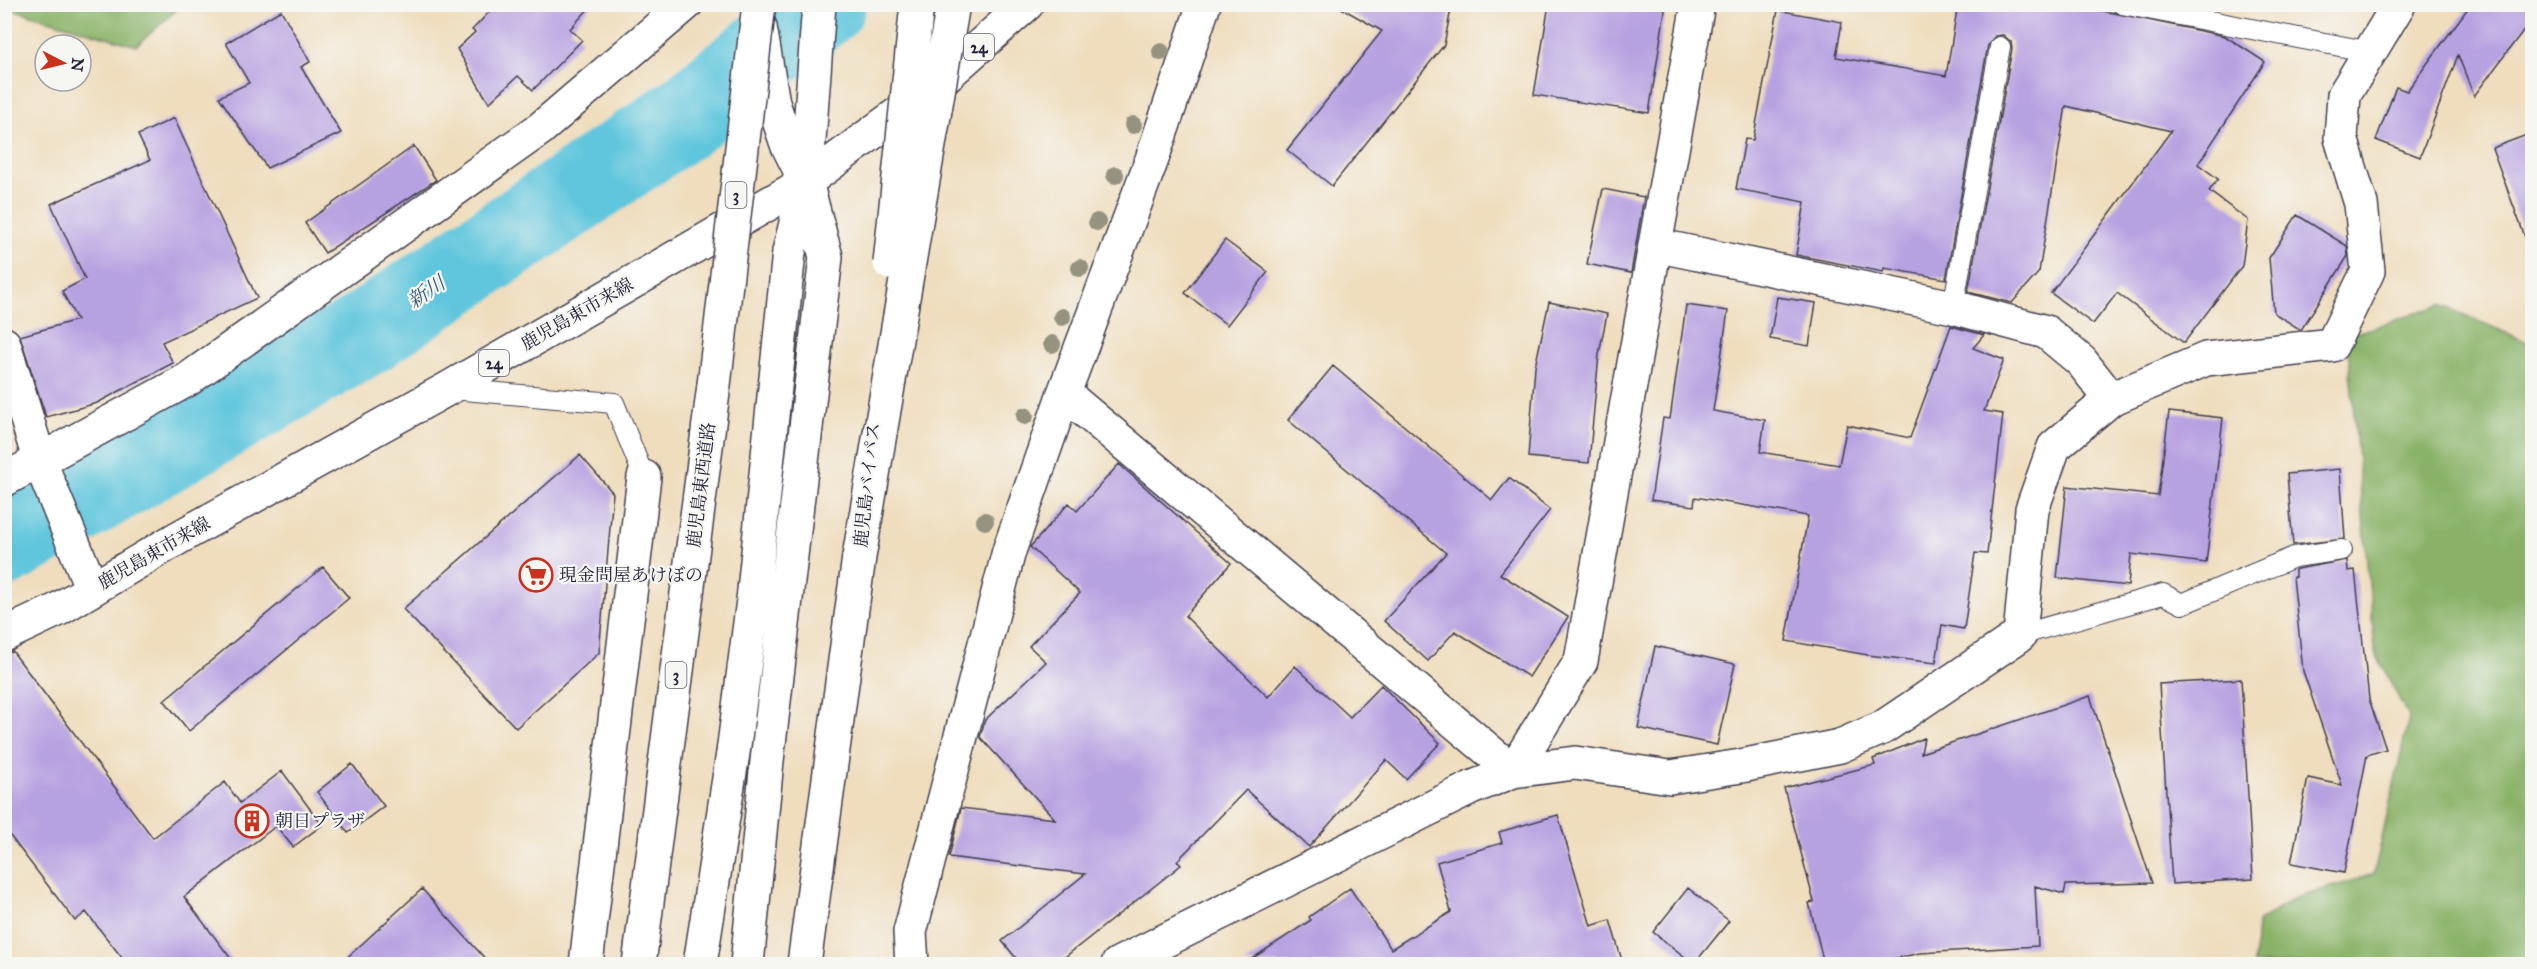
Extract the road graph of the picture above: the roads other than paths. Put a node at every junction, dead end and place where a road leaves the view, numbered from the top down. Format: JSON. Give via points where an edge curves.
{"nodes":[{"id":1,"x":686,"y":4,"type":"edge"},
{"id":2,"x":757,"y":4,"type":"edge"},
{"id":3,"x":819,"y":4,"type":"edge"},
{"id":4,"x":917,"y":4,"type":"edge"},
{"id":5,"x":953,"y":4,"type":"edge"},
{"id":6,"x":1027,"y":4,"type":"edge"},
{"id":7,"x":1204,"y":4,"type":"edge"},
{"id":8,"x":1698,"y":4,"type":"edge"},
{"id":9,"x":2122,"y":4,"type":"edge"},
{"id":10,"x":2399,"y":4,"type":"edge"},
{"id":11,"x":2000,"y":47,"type":"dead end"},
{"id":12,"x":2371,"y":52,"type":"junction"},
{"id":13,"x":806,"y":182,"type":"junction"},
{"id":14,"x":1654,"y":245,"type":"junction"},
{"id":15,"x":1953,"y":307,"type":"junction"},
{"id":16,"x":4,"y":344,"type":"edge"},
{"id":17,"x":449,"y":388,"type":"junction"},
{"id":18,"x":1064,"y":393,"type":"junction"},
{"id":19,"x":2111,"y":399,"type":"junction"},
{"id":20,"x":40,"y":462,"type":"junction"},
{"id":21,"x":644,"y":477,"type":"joint"},
{"id":22,"x":4,"y":480,"type":"edge"},
{"id":23,"x":2342,"y":550,"type":"dead end"},
{"id":24,"x":859,"y":557,"type":"junction"},
{"id":25,"x":93,"y":589,"type":"junction"},
{"id":26,"x":4,"y":635,"type":"edge"},
{"id":27,"x":2020,"y":635,"type":"junction"},
{"id":28,"x":1514,"y":771,"type":"junction"},
{"id":29,"x":586,"y":964,"type":"edge"},
{"id":30,"x":639,"y":964,"type":"edge"},
{"id":31,"x":700,"y":964,"type":"edge"},
{"id":32,"x":747,"y":964,"type":"edge"},
{"id":33,"x":804,"y":964,"type":"edge"},
{"id":34,"x":912,"y":964,"type":"edge"},
{"id":35,"x":1118,"y":964,"type":"edge"}],
"edges":[{"from":1,"to":20,"type":"main road","via":[[540,129],[187,380]]},
{"from":2,"to":13,"type":"main road","bridge":true,"via":[[773,103]]},
{"from":2,"to":30,"type":"main road","name":"鹿児島東西道路","number":"3","bridge":true,"via":[[714,385]]},
{"from":3,"to":13,"type":"main road"},
{"from":4,"to":24,"type":"main road","name":"鹿児島バイパス","bridge":true},
{"from":5,"to":24,"type":"main road","bridge":true},
{"from":6,"to":13,"type":"main road","name":"鹿児島東市来線","number":"24","via":[[930,90]]},
{"from":7,"to":18,"type":"main road","via":[[1152,159]]},
{"from":8,"to":14,"type":"main road"},
{"from":9,"to":12,"type":"lane"},
{"from":10,"to":12,"type":"main road"},
{"from":11,"to":15,"type":"lane"},
{"from":12,"to":19,"type":"main road","via":[[2343,94],[2341,138],[2361,204],[2368,271],[2332,345],[2206,358]]},
{"from":13,"to":17,"type":"main road","name":"鹿児島東市来線","number":"24"},
{"from":13,"to":31,"type":"main road","via":[[789,252],[753,600]]},
{"from":13,"to":32,"type":"main road","via":[[826,257]]},
{"from":14,"to":15,"type":"main road"},
{"from":14,"to":28,"type":"main road","via":[[1581,661]]},
{"from":15,"to":19,"type":"main road","via":[[2046,332],[2081,361]]},
{"from":16,"to":20,"type":"main road"},
{"from":17,"to":21,"type":"lane","via":[[614,403]]},
{"from":17,"to":25,"type":"main road","name":"鹿児島東市来線","number":"24"},
{"from":18,"to":28,"type":"main road"},
{"from":18,"to":34,"type":"main road","via":[[1009,551],[910,932]]},
{"from":19,"to":27,"type":"main road","via":[[2054,447],[2032,509]]},
{"from":20,"to":22,"type":"main road"},
{"from":20,"to":25,"type":"main road"},
{"from":21,"to":29,"type":"main road"},
{"from":23,"to":27,"type":"lane","via":[[2294,557],[2182,604],[2163,594]]},
{"from":24,"to":33,"type":"main road","name":"鹿児島バイパス"},
{"from":25,"to":26,"type":"main road","name":"鹿児島東市来線","number":"24"},
{"from":27,"to":28,"type":"main road","via":[[1882,728],[1840,746],[1671,777],[1575,763]]},
{"from":28,"to":35,"type":"main road","via":[[1472,788]]}]}
